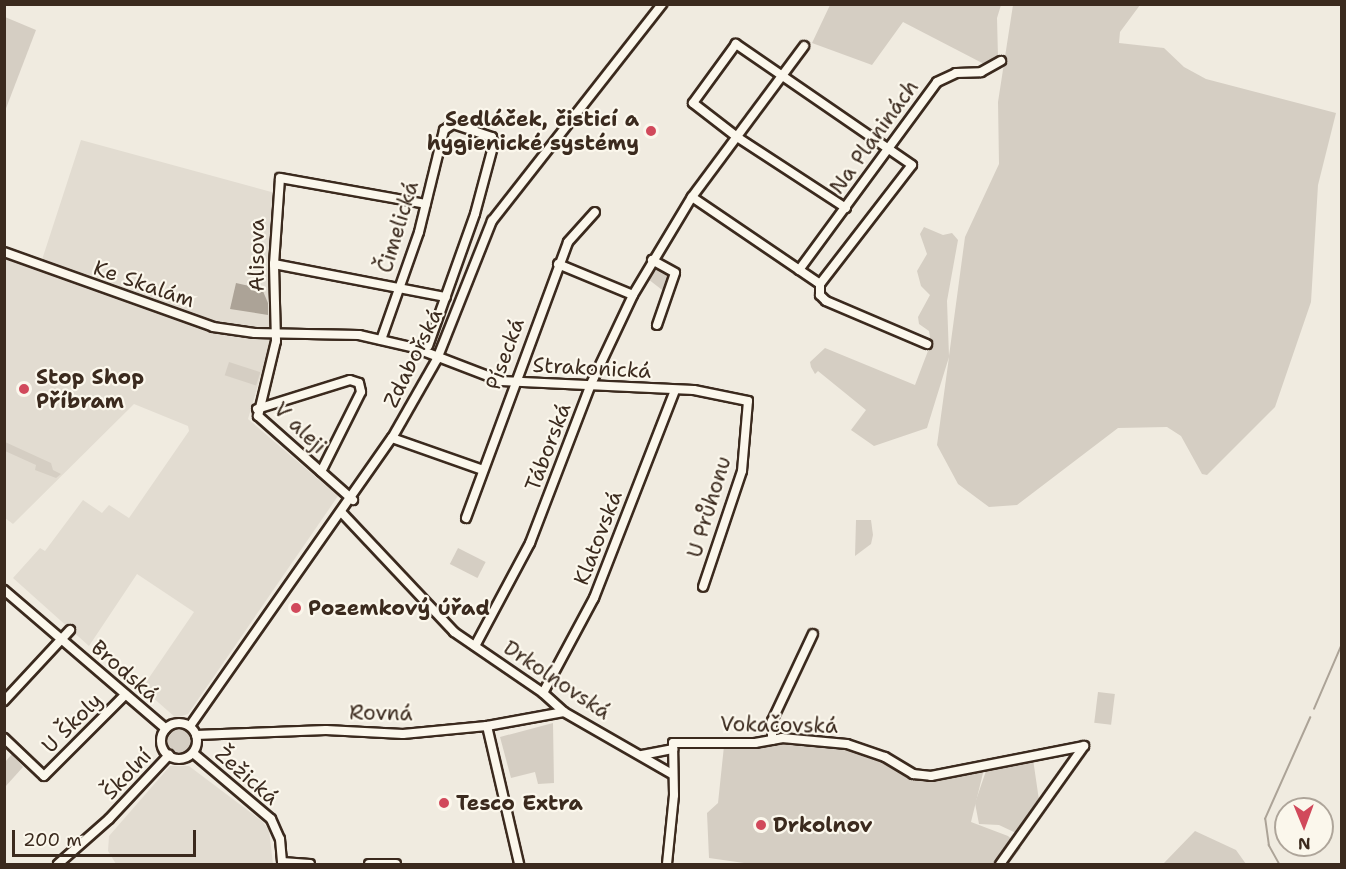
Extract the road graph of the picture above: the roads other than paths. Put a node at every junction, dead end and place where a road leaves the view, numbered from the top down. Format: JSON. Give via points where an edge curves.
{"nodes":[{"id":1,"x":662,"y":4,"type":"edge"},
{"id":2,"x":804,"y":46,"type":"dead end"},
{"id":3,"x":1001,"y":61,"type":"dead end"},
{"id":4,"x":781,"y":77,"type":"junction"},
{"id":5,"x":448,"y":125,"type":"joint"},
{"id":6,"x":736,"y":137,"type":"junction"},
{"id":7,"x":889,"y":147,"type":"junction"},
{"id":8,"x":692,"y":196,"type":"junction"},
{"id":9,"x":426,"y":204,"type":"junction"},
{"id":10,"x":846,"y":208,"type":"junction"},
{"id":11,"x":595,"y":212,"type":"dead end"},
{"id":12,"x":4,"y":252,"type":"edge"},
{"id":13,"x":652,"y":260,"type":"junction"},
{"id":14,"x":274,"y":264,"type":"junction"},
{"id":15,"x":558,"y":264,"type":"junction"},
{"id":16,"x":799,"y":270,"type":"junction"},
{"id":17,"x":820,"y":284,"type":"junction"},
{"id":18,"x":399,"y":286,"type":"junction"},
{"id":19,"x":633,"y":295,"type":"junction"},
{"id":20,"x":446,"y":297,"type":"junction"},
{"id":21,"x":657,"y":325,"type":"dead end"},
{"id":22,"x":276,"y":332,"type":"junction"},
{"id":23,"x":381,"y":340,"type":"junction"},
{"id":24,"x":927,"y":344,"type":"dead end"},
{"id":25,"x":428,"y":346,"type":"dead end"},
{"id":26,"x":437,"y":359,"type":"junction"},
{"id":27,"x":514,"y":382,"type":"junction"},
{"id":28,"x":591,"y":384,"type":"junction"},
{"id":29,"x":675,"y":390,"type":"junction"},
{"id":30,"x":748,"y":400,"type":"joint"},
{"id":31,"x":257,"y":409,"type":"junction"},
{"id":32,"x":392,"y":438,"type":"junction"},
{"id":33,"x":483,"y":471,"type":"junction"},
{"id":34,"x":321,"y":472,"type":"junction"},
{"id":35,"x":353,"y":500,"type":"junction"},
{"id":36,"x":342,"y":513,"type":"junction"},
{"id":37,"x":466,"y":518,"type":"dead end"},
{"id":38,"x":703,"y":587,"type":"dead end"},
{"id":39,"x":4,"y":590,"type":"edge"},
{"id":40,"x":70,"y":630,"type":"dead end"},
{"id":41,"x":813,"y":634,"type":"dead end"},
{"id":42,"x":62,"y":640,"type":"junction"},
{"id":43,"x":475,"y":646,"type":"junction"},
{"id":44,"x":543,"y":693,"type":"junction"},
{"id":45,"x":125,"y":695,"type":"junction"},
{"id":46,"x":4,"y":701,"type":"edge"},
{"id":47,"x":564,"y":712,"type":"junction"},
{"id":48,"x":190,"y":726,"type":"junction"},
{"id":49,"x":487,"y":726,"type":"junction"},
{"id":50,"x":166,"y":729,"type":"junction"},
{"id":51,"x":196,"y":735,"type":"junction"},
{"id":52,"x":4,"y":738,"type":"edge"},
{"id":53,"x":772,"y":740,"type":"junction"},
{"id":54,"x":673,"y":746,"type":"junction"},
{"id":55,"x":193,"y":753,"type":"junction"},
{"id":56,"x":169,"y":755,"type":"junction"},
{"id":57,"x":642,"y":755,"type":"junction"},
{"id":58,"x":672,"y":774,"type":"junction"},
{"id":59,"x":282,"y":863,"type":"edge"},
{"id":60,"x":58,"y":864,"type":"edge"},
{"id":61,"x":310,"y":864,"type":"edge"},
{"id":62,"x":369,"y":864,"type":"edge"},
{"id":63,"x":396,"y":864,"type":"edge"},
{"id":64,"x":519,"y":864,"type":"edge"},
{"id":65,"x":667,"y":864,"type":"edge"},
{"id":66,"x":1000,"y":864,"type":"edge"}],
"edges":[{"from":1,"to":26,"type":"street","name":"Zdabořská","via":[[492,221]]},
{"from":2,"to":4,"type":"street","name":"Táborská"},
{"from":3,"to":7,"type":"street","name":"Na Planinách","via":[[988,70],[956,73],[937,82]]},
{"from":4,"to":6,"type":"street","name":"Táborská"},
{"from":4,"to":6,"type":"street","via":[[736,44],[693,103]]},
{"from":4,"to":7,"type":"street"},
{"from":5,"to":9,"type":"street","name":"Čimelická"},
{"from":5,"to":20,"type":"street","name":"Zdabořská","via":[[492,137],[494,143]]},
{"from":6,"to":8,"type":"street","name":"Táborská"},
{"from":6,"to":10,"type":"street"},
{"from":7,"to":10,"type":"street","name":"Na Planinách"},
{"from":7,"to":17,"type":"street","via":[[909,161],[911,170]]},
{"from":8,"to":13,"type":"street","name":"Táborská"},
{"from":8,"to":16,"type":"street"},
{"from":9,"to":14,"type":"street","name":"Alisova","via":[[280,178]]},
{"from":9,"to":18,"type":"street","name":"Čimelická"},
{"from":10,"to":16,"type":"street","name":"Na Planinách"},
{"from":11,"to":15,"type":"street","name":"Písecká","via":[[567,242]]},
{"from":12,"to":22,"type":"street","name":"Ke Skalám","via":[[208,326]]},
{"from":13,"to":19,"type":"street","name":"Táborská"},
{"from":13,"to":21,"type":"street","via":[[675,273]]},
{"from":14,"to":18,"type":"street"},
{"from":14,"to":22,"type":"street","name":"Alisova"},
{"from":15,"to":19,"type":"street"},
{"from":15,"to":27,"type":"street","name":"Písecká"},
{"from":16,"to":17,"type":"street"},
{"from":17,"to":24,"type":"street","via":[[820,295],[826,301]]},
{"from":18,"to":20,"type":"street"},
{"from":18,"to":23,"type":"street","name":"Čimelická"},
{"from":19,"to":28,"type":"street","name":"Táborská"},
{"from":20,"to":25,"type":"street","name":"Zdabořská"},
{"from":22,"to":23,"type":"street","name":"Ke Skalám"},
{"from":22,"to":31,"type":"street","name":"V aleji"},
{"from":23,"to":26,"type":"street","name":"Strakonická"},
{"from":26,"to":27,"type":"street","name":"Strakonická","via":[[483,377]]},
{"from":26,"to":32,"type":"street","name":"Zdabořská"},
{"from":27,"to":28,"type":"street","name":"Strakonická"},
{"from":27,"to":33,"type":"street","name":"Písecká"},
{"from":28,"to":29,"type":"street","name":"Strakonická"},
{"from":28,"to":43,"type":"street","name":"Táborská","via":[[530,543]]},
{"from":29,"to":30,"type":"street","name":"Strakonická"},
{"from":29,"to":44,"type":"street","name":"Klatovská","via":[[594,598]]},
{"from":30,"to":38,"type":"street","name":"U Průhonu","via":[[742,471]]},
{"from":31,"to":34,"type":"street","name":"V aleji","via":[[262,421]]},
{"from":31,"to":34,"type":"street","via":[[350,380],[359,383],[361,393]]},
{"from":32,"to":33,"type":"street"},
{"from":32,"to":35,"type":"street","name":"Zdabořská"},
{"from":33,"to":37,"type":"street","name":"Písecká"},
{"from":34,"to":35,"type":"street","name":"V aleji"},
{"from":35,"to":36,"type":"street","name":"Zdabořská"},
{"from":36,"to":43,"type":"street","name":"Drkolnovská","via":[[448,626]]},
{"from":36,"to":48,"type":"street","name":"Zdabořská"},
{"from":39,"to":42,"type":"street","name":"Brodská"},
{"from":40,"to":42,"type":"street","name":"Brodská"},
{"from":41,"to":53,"type":"street","via":[[772,722]]},
{"from":42,"to":45,"type":"street","name":"Brodská"},
{"from":42,"to":46,"type":"street","name":"Brodská"},
{"from":43,"to":44,"type":"street","name":"Drkolnovská"},
{"from":44,"to":47,"type":"street","name":"Drkolnovská"},
{"from":45,"to":50,"type":"street","name":"Brodská"},
{"from":45,"to":52,"type":"street","name":"U Školy","via":[[44,776]]},
{"from":47,"to":49,"type":"street","name":"Rovná"},
{"from":47,"to":57,"type":"street","name":"Drkolnovská"},
{"from":48,"to":50,"type":"street","via":[[176,723]]},
{"from":48,"to":51,"type":"street"},
{"from":49,"to":51,"type":"street","name":"Rovná","via":[[403,734],[326,730]]},
{"from":49,"to":64,"type":"street"},
{"from":50,"to":56,"type":"street","via":[[161,741]]},
{"from":51,"to":55,"type":"street"},
{"from":53,"to":54,"type":"street","name":"Vokačovská"},
{"from":53,"to":66,"type":"street","name":"Vokačovská","via":[[847,744],[885,757],[920,776],[943,775],[1083,746]]},
{"from":54,"to":57,"type":"street","name":"Vokačovská"},
{"from":54,"to":58,"type":"street"},
{"from":55,"to":56,"type":"street","via":[[183,759]]},
{"from":55,"to":59,"type":"street","name":"Žežická","via":[[271,819],[280,838]]},
{"from":56,"to":60,"type":"street","name":"Školní","via":[[109,819]]},
{"from":57,"to":58,"type":"street","name":"Drkolnovská"},
{"from":58,"to":65,"type":"street","via":[[674,800]]},
{"from":59,"to":61,"type":"street","name":"Žežická"},
{"from":62,"to":63,"type":"street"}]}
